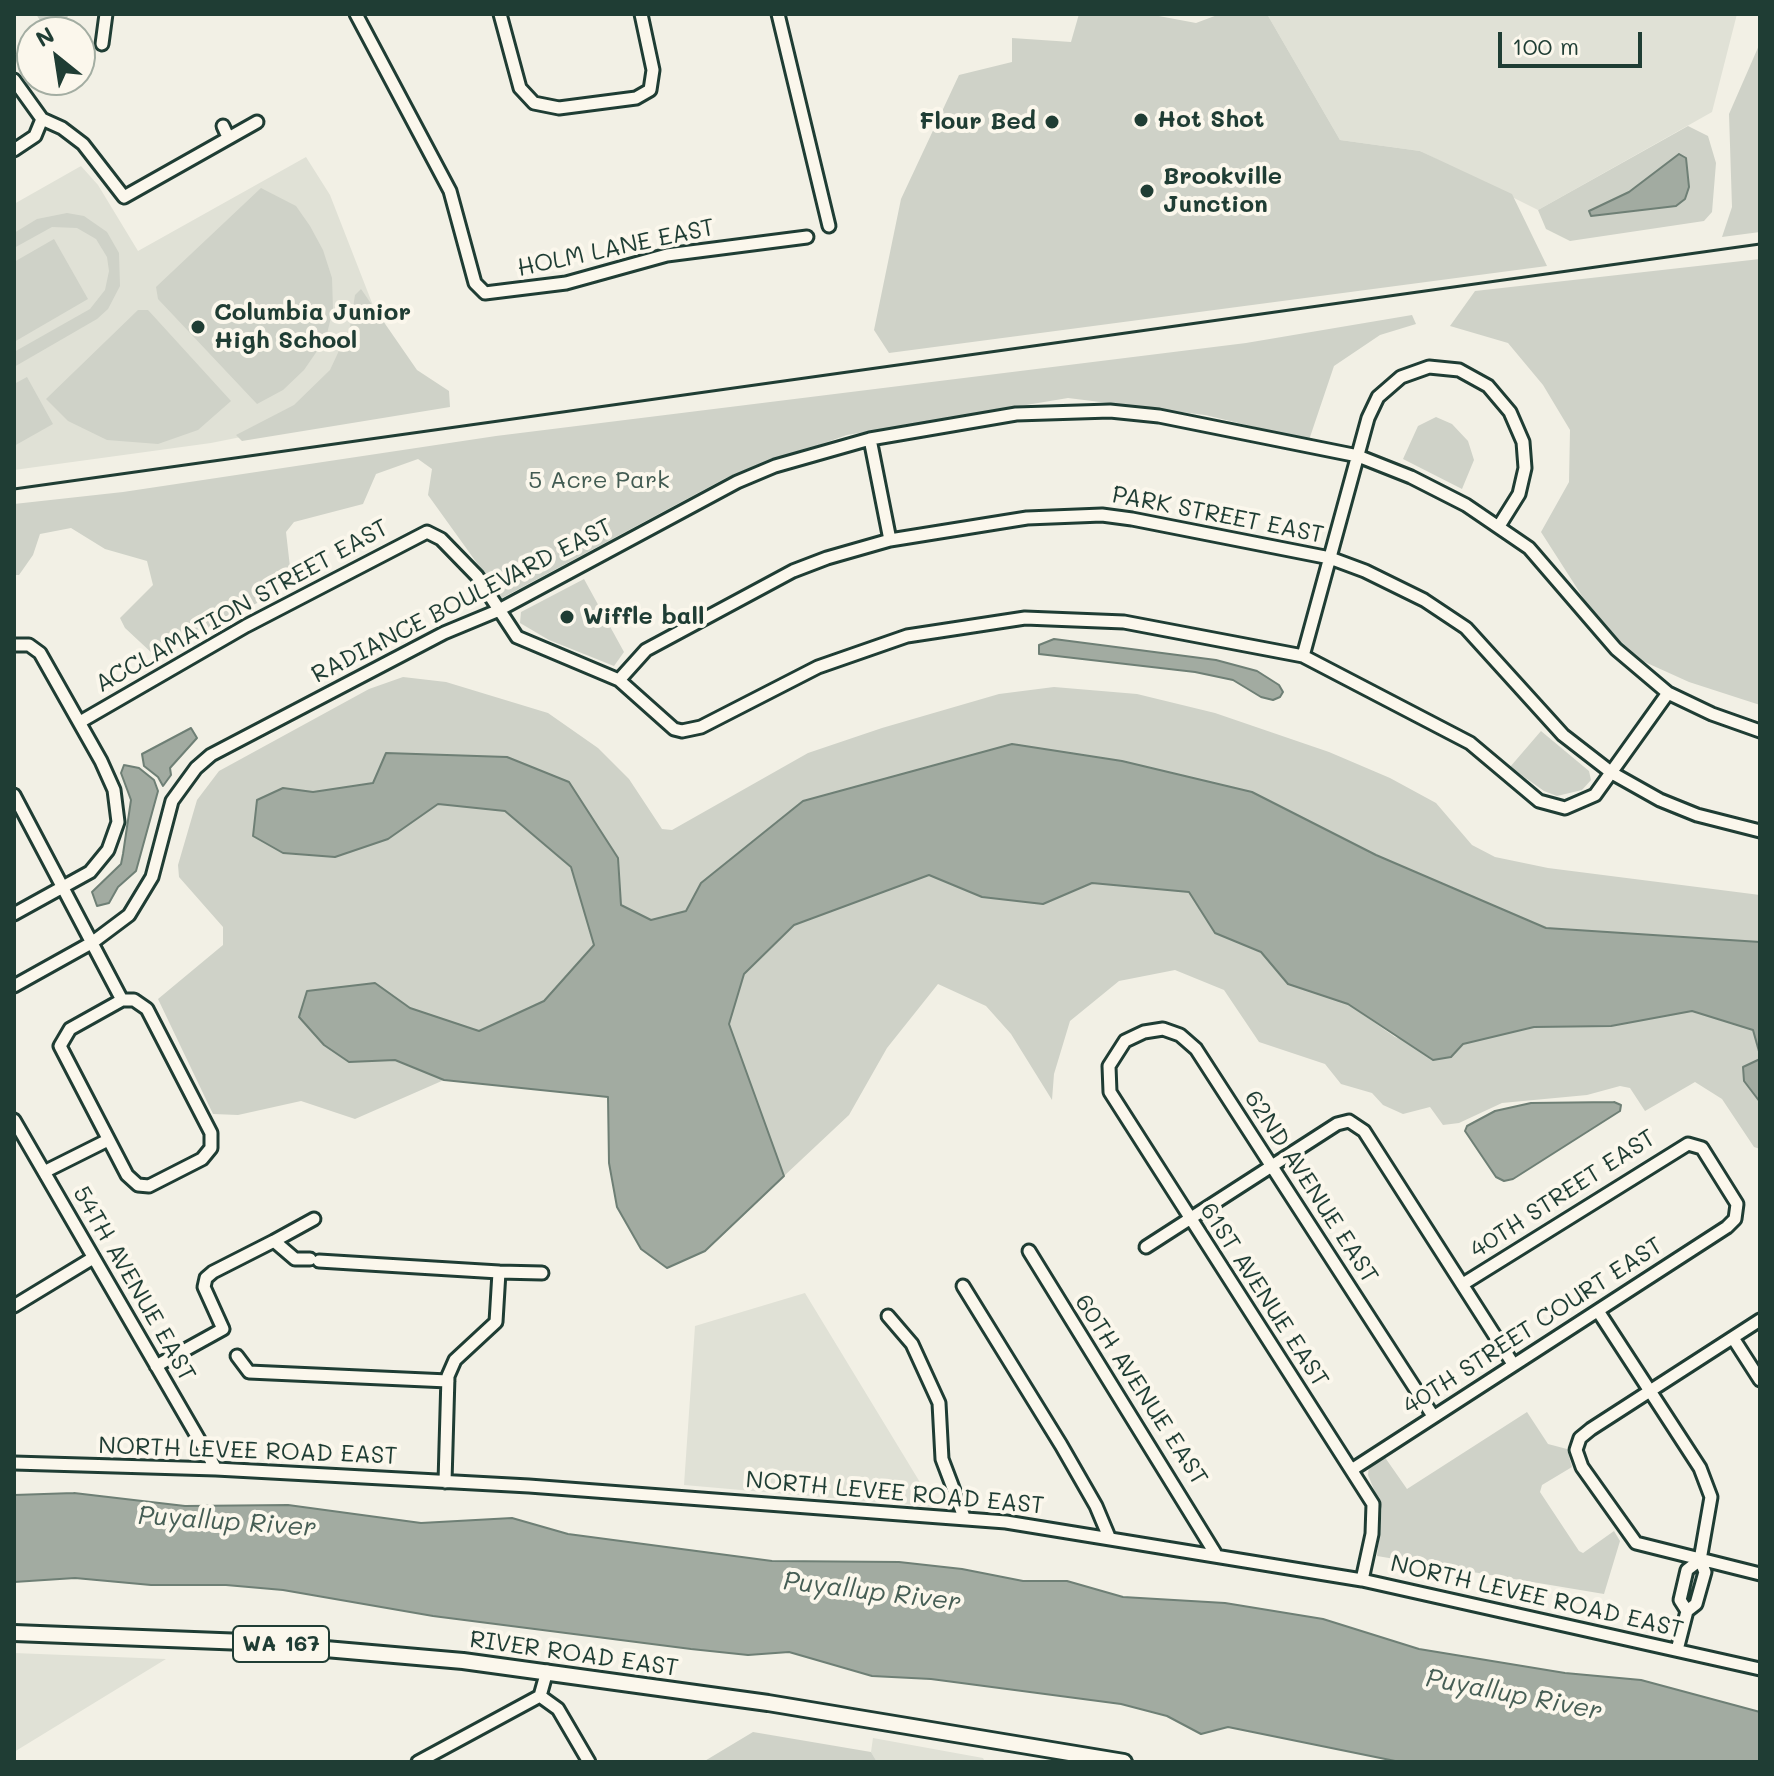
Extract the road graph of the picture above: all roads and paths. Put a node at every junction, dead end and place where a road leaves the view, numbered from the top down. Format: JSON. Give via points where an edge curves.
{"nodes":[{"id":1,"x":106,"y":14,"type":"edge"},
{"id":2,"x":356,"y":14,"type":"edge"},
{"id":3,"x":500,"y":14,"type":"edge"},
{"id":4,"x":641,"y":14,"type":"edge"},
{"id":5,"x":778,"y":14,"type":"edge"},
{"id":6,"x":102,"y":44,"type":"dead end"},
{"id":7,"x":14,"y":80,"type":"edge"},
{"id":8,"x":42,"y":119,"type":"junction"},
{"id":9,"x":257,"y":122,"type":"dead end"},
{"id":10,"x":14,"y":150,"type":"edge"},
{"id":11,"x":829,"y":226,"type":"dead end"},
{"id":12,"x":807,"y":237,"type":"dead end"},
{"id":13,"x":870,"y":439,"type":"junction"},
{"id":14,"x":1358,"y":456,"type":"junction"},
{"id":15,"x":1499,"y":526,"type":"junction"},
{"id":16,"x":890,"y":540,"type":"junction"},
{"id":17,"x":1330,"y":558,"type":"junction"},
{"id":18,"x":497,"y":611,"type":"junction"},
{"id":19,"x":14,"y":645,"type":"edge"},
{"id":20,"x":1303,"y":656,"type":"junction"},
{"id":21,"x":619,"y":680,"type":"junction"},
{"id":22,"x":1668,"y":693,"type":"junction"},
{"id":23,"x":80,"y":722,"type":"junction"},
{"id":24,"x":1760,"y":731,"type":"edge"},
{"id":25,"x":1612,"y":773,"type":"junction"},
{"id":26,"x":14,"y":795,"type":"edge"},
{"id":27,"x":1760,"y":831,"type":"edge"},
{"id":28,"x":62,"y":885,"type":"junction"},
{"id":29,"x":14,"y":914,"type":"edge"},
{"id":30,"x":93,"y":942,"type":"junction"},
{"id":31,"x":14,"y":986,"type":"edge"},
{"id":32,"x":122,"y":1000,"type":"junction"},
{"id":33,"x":1125,"y":1041,"type":"joint"},
{"id":34,"x":14,"y":1120,"type":"edge"},
{"id":35,"x":108,"y":1140,"type":"junction"},
{"id":36,"x":1688,"y":1144,"type":"joint"},
{"id":37,"x":1273,"y":1168,"type":"junction"},
{"id":38,"x":44,"y":1172,"type":"junction"},
{"id":39,"x":314,"y":1219,"type":"dead end"},
{"id":40,"x":1189,"y":1221,"type":"junction"},
{"id":41,"x":274,"y":1241,"type":"junction"},
{"id":42,"x":1146,"y":1247,"type":"dead end"},
{"id":43,"x":1029,"y":1251,"type":"dead end"},
{"id":44,"x":93,"y":1258,"type":"junction"},
{"id":45,"x":499,"y":1272,"type":"junction"},
{"id":46,"x":542,"y":1273,"type":"dead end"},
{"id":47,"x":1463,"y":1284,"type":"junction"},
{"id":48,"x":963,"y":1286,"type":"dead end"},
{"id":49,"x":14,"y":1306,"type":"edge"},
{"id":50,"x":1598,"y":1311,"type":"junction"},
{"id":51,"x":888,"y":1316,"type":"dead end"},
{"id":52,"x":1760,"y":1320,"type":"edge"},
{"id":53,"x":223,"y":1329,"type":"junction"},
{"id":54,"x":1733,"y":1338,"type":"junction"},
{"id":55,"x":230,"y":1342,"type":"dead end"},
{"id":56,"x":237,"y":1356,"type":"dead end"},
{"id":57,"x":1513,"y":1364,"type":"junction"},
{"id":58,"x":156,"y":1366,"type":"junction"},
{"id":59,"x":1760,"y":1380,"type":"edge"},
{"id":60,"x":448,"y":1381,"type":"junction"},
{"id":61,"x":1650,"y":1391,"type":"junction"},
{"id":62,"x":1433,"y":1416,"type":"junction"},
{"id":63,"x":14,"y":1463,"type":"edge"},
{"id":64,"x":216,"y":1469,"type":"junction"},
{"id":65,"x":1353,"y":1469,"type":"junction"},
{"id":66,"x":445,"y":1482,"type":"junction"},
{"id":67,"x":964,"y":1517,"type":"junction"},
{"id":68,"x":1109,"y":1537,"type":"junction"},
{"id":69,"x":1215,"y":1553,"type":"junction"},
{"id":70,"x":1700,"y":1560,"type":"junction"},
{"id":71,"x":1760,"y":1574,"type":"edge"},
{"id":72,"x":1362,"y":1580,"type":"junction"},
{"id":73,"x":1687,"y":1611,"type":"junction"},
{"id":74,"x":14,"y":1633,"type":"edge"},
{"id":75,"x":1677,"y":1650,"type":"junction"},
{"id":76,"x":1760,"y":1669,"type":"edge"},
{"id":77,"x":547,"y":1671,"type":"junction"},
{"id":78,"x":540,"y":1696,"type":"junction"},
{"id":79,"x":418,"y":1762,"type":"edge"},
{"id":80,"x":589,"y":1762,"type":"edge"},
{"id":81,"x":1124,"y":1762,"type":"edge"}],
"edges":[{"from":1,"to":6,"type":"street"},
{"from":2,"to":12,"type":"street","name":"HOLM LANE EAST","via":[[450,191],[475,283],[482,291],[496,295],[531,290],[667,255]]},
{"from":3,"to":4,"type":"street","via":[[520,88],[538,105],[559,108],[636,98],[650,90],[654,77]]},
{"from":5,"to":11,"type":"street"},
{"from":7,"to":8,"type":"street"},
{"from":8,"to":9,"type":"street","via":[[78,139],[124,197],[225,131]]},
{"from":8,"to":10,"type":"street","via":[[35,136]]},
{"from":13,"to":14,"type":"street","name":"RADIANCE BOULEVARD EAST","via":[[1016,414],[1110,411]]},
{"from":13,"to":16,"type":"street"},
{"from":13,"to":18,"type":"street","name":"RADIANCE BOULEVARD EAST","via":[[737,482]]},
{"from":14,"to":15,"type":"street","name":"RADIANCE BOULEVARD EAST","via":[[1411,477]]},
{"from":14,"to":15,"type":"street","via":[[1372,407],[1401,377],[1429,367],[1474,377],[1510,412],[1523,442],[1523,482]]},
{"from":14,"to":17,"type":"street"},
{"from":15,"to":22,"type":"street","name":"RADIANCE BOULEVARD EAST","via":[[1551,569],[1616,649]]},
{"from":16,"to":17,"type":"street","name":"PARK STREET EAST","via":[[1027,518],[1102,515]]},
{"from":16,"to":21,"type":"street","name":"PARK STREET EAST","via":[[793,571],[646,650]]},
{"from":17,"to":20,"type":"street"},
{"from":17,"to":25,"type":"street","name":"PARK STREET EAST","via":[[1424,600],[1466,628],[1553,725]]},
{"from":18,"to":21,"type":"street","via":[[517,637]]},
{"from":18,"to":23,"type":"street","name":"ACCLAMATION STREET EAST","via":[[477,576],[427,532],[246,626]]},
{"from":18,"to":30,"type":"street","name":"RADIANCE BOULEVARD EAST","via":[[444,633],[211,755],[172,801],[141,900],[113,930]]},
{"from":19,"to":23,"type":"street","via":[[35,647]]},
{"from":20,"to":21,"type":"street","via":[[1124,622],[1025,618],[967,624],[859,650],[701,727],[682,731]]},
{"from":20,"to":25,"type":"street","via":[[1470,743],[1539,801],[1565,808],[1595,795]]},
{"from":22,"to":24,"type":"street","name":"RADIANCE BOULEVARD EAST"},
{"from":22,"to":25,"type":"street"},
{"from":23,"to":28,"type":"street","via":[[114,790],[118,822],[101,861]]},
{"from":25,"to":27,"type":"street","name":"PARK STREET EAST","via":[[1697,815]]},
{"from":26,"to":28,"type":"street"},
{"from":28,"to":29,"type":"street"},
{"from":28,"to":30,"type":"street"},
{"from":30,"to":31,"type":"street","name":"RADIANCE BOULEVARD EAST"},
{"from":30,"to":32,"type":"street"},
{"from":32,"to":35,"type":"street","via":[[70,1029],[61,1042],[62,1055]]},
{"from":32,"to":35,"type":"street","via":[[134,1000],[147,1009],[212,1141],[202,1159],[156,1184],[138,1185]]},
{"from":33,"to":37,"type":"street","name":"62ND AVENUE EAST","via":[[1163,1029],[1188,1040]]},
{"from":33,"to":40,"type":"street","name":"61ST AVENUE EAST","via":[[1109,1066],[1110,1092]]},
{"from":34,"to":38,"type":"street","name":"54TH AVENUE EAST"},
{"from":35,"to":38,"type":"street"},
{"from":36,"to":47,"type":"street","name":"40TH STREET EAST"},
{"from":36,"to":50,"type":"street","name":"40TH STREET COURT EAST","via":[[1702,1148],[1735,1199],[1735,1219]]},
{"from":37,"to":40,"type":"street"},
{"from":37,"to":47,"type":"street","via":[[1337,1124],[1355,1122]]},
{"from":37,"to":62,"type":"street","name":"62ND AVENUE EAST"},
{"from":38,"to":44,"type":"street","name":"54TH AVENUE EAST"},
{"from":39,"to":41,"type":"street"},
{"from":40,"to":42,"type":"street"},
{"from":40,"to":65,"type":"street","name":"61ST AVENUE EAST"},
{"from":41,"to":45,"type":"street","via":[[295,1259]]},
{"from":41,"to":53,"type":"street","via":[[206,1278],[204,1287]]},
{"from":43,"to":69,"type":"street","name":"60TH AVENUE EAST"},
{"from":44,"to":49,"type":"street"},
{"from":44,"to":58,"type":"street","name":"54TH AVENUE EAST"},
{"from":45,"to":46,"type":"street"},
{"from":45,"to":60,"type":"street","via":[[496,1322],[455,1360]]},
{"from":47,"to":57,"type":"street"},
{"from":48,"to":68,"type":"street","via":[[1061,1445]]},
{"from":50,"to":57,"type":"street","name":"40TH STREET COURT EAST"},
{"from":50,"to":61,"type":"street"},
{"from":51,"to":67,"type":"street","via":[[912,1344],[939,1403],[942,1459]]},
{"from":52,"to":54,"type":"street"},
{"from":53,"to":55,"type":"street"},
{"from":53,"to":58,"type":"street"},
{"from":54,"to":59,"type":"street"},
{"from":54,"to":61,"type":"street"},
{"from":56,"to":60,"type":"street","via":[[249,1372]]},
{"from":57,"to":62,"type":"street","name":"40TH STREET COURT EAST"},
{"from":58,"to":64,"type":"street","name":"54TH AVENUE EAST"},
{"from":60,"to":66,"type":"street"},
{"from":61,"to":70,"type":"street","via":[[1710,1490]]},
{"from":61,"to":70,"type":"street","via":[[1585,1433],[1576,1450],[1630,1539]]},
{"from":62,"to":65,"type":"street","name":"40TH STREET COURT EAST"},
{"from":63,"to":64,"type":"street","name":"NORTH LEVEE ROAD EAST"},
{"from":64,"to":66,"type":"street","name":"NORTH LEVEE ROAD EAST"},
{"from":65,"to":72,"type":"street","name":"61ST AVENUE EAST","via":[[1373,1504]]},
{"from":66,"to":67,"type":"street","name":"NORTH LEVEE ROAD EAST"},
{"from":67,"to":68,"type":"street","name":"NORTH LEVEE ROAD EAST"},
{"from":68,"to":69,"type":"street","name":"NORTH LEVEE ROAD EAST"},
{"from":69,"to":72,"type":"street","name":"NORTH LEVEE ROAD EAST"},
{"from":70,"to":71,"type":"street"},
{"from":70,"to":73,"type":"street","via":[[1705,1572],[1696,1604]]},
{"from":70,"to":73,"type":"street","via":[[1687,1570],[1680,1600]]},
{"from":72,"to":75,"type":"street","name":"NORTH LEVEE ROAD EAST"},
{"from":73,"to":75,"type":"street"},
{"from":74,"to":77,"type":"main road","name":"RIVER ROAD EAST","number":"WA 167","via":[[307,1646]]},
{"from":75,"to":76,"type":"street","name":"NORTH LEVEE ROAD EAST"},
{"from":77,"to":78,"type":"street"},
{"from":77,"to":81,"type":"main road","name":"RIVER ROAD EAST","number":"WA 167"},
{"from":78,"to":79,"type":"street"},
{"from":78,"to":80,"type":"street","via":[[558,1709]]}]}
